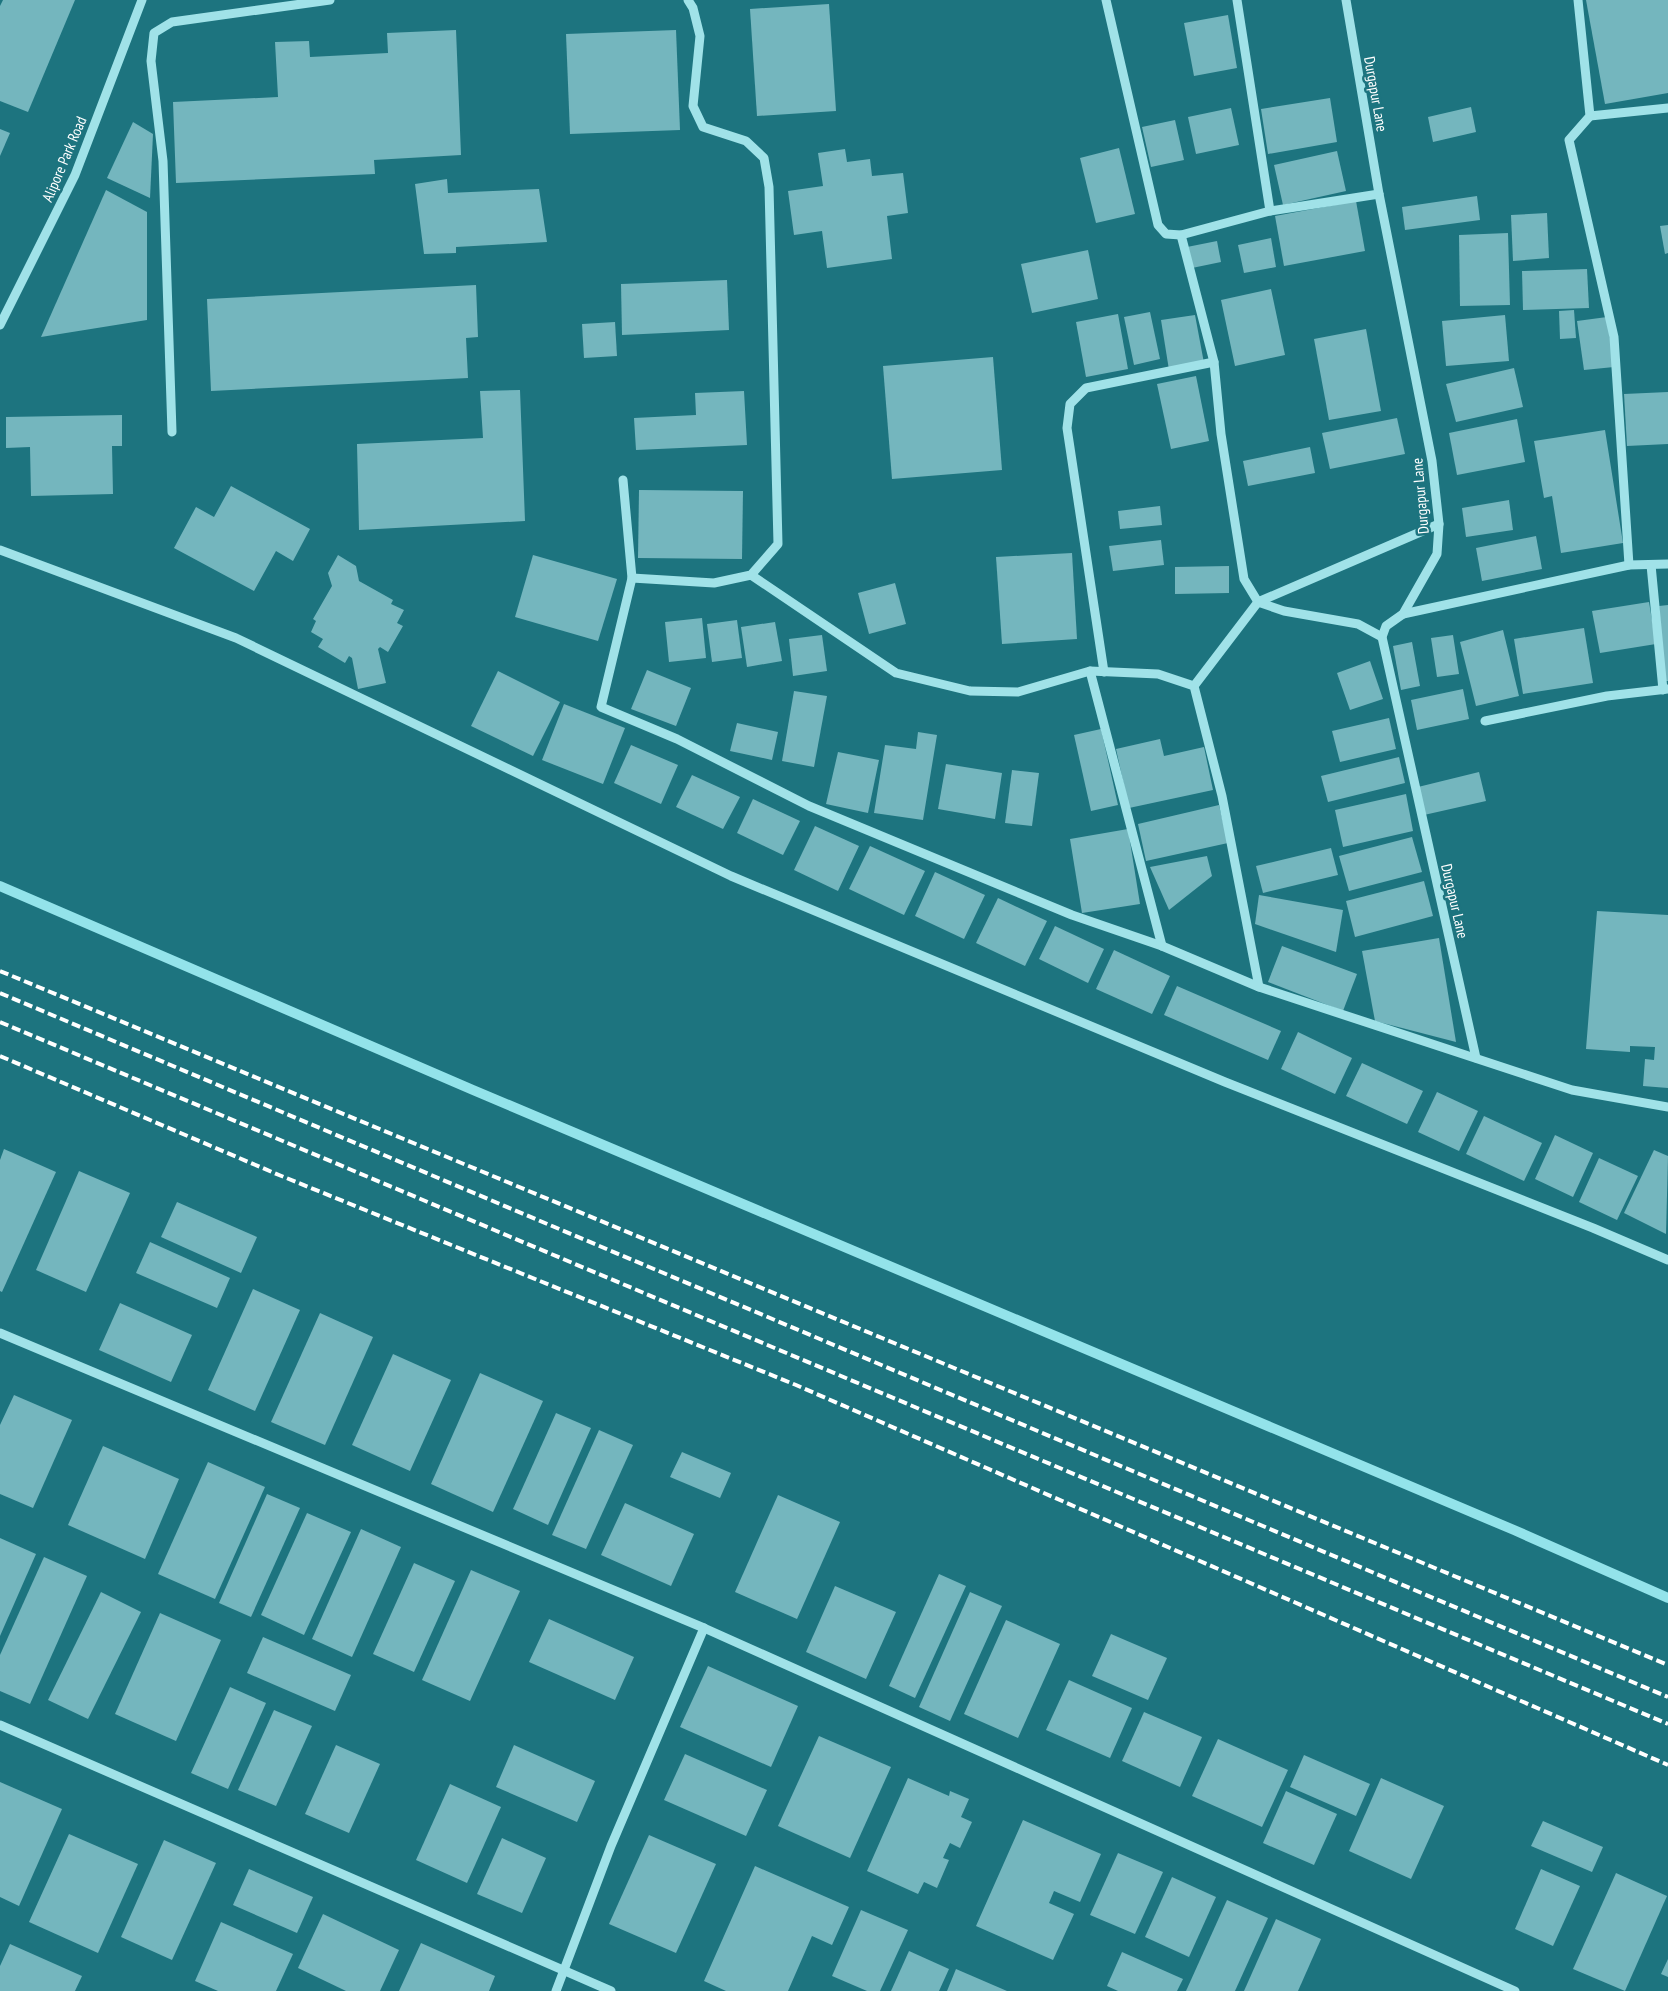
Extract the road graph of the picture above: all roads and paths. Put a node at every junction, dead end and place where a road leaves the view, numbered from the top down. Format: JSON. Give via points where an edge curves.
{"nodes":[{"id":1,"x":142,"y":0,"type":"edge"},
{"id":2,"x":330,"y":0,"type":"edge"},
{"id":3,"x":688,"y":0,"type":"edge"},
{"id":4,"x":1106,"y":0,"type":"edge"},
{"id":5,"x":1237,"y":0,"type":"edge"},
{"id":6,"x":1346,"y":0,"type":"edge"},
{"id":7,"x":1578,"y":0,"type":"edge"},
{"id":8,"x":1668,"y":108,"type":"edge"},
{"id":9,"x":1590,"y":116,"type":"junction"},
{"id":10,"x":1379,"y":194,"type":"junction"},
{"id":11,"x":1270,"y":210,"type":"junction"},
{"id":12,"x":1181,"y":235,"type":"junction"},
{"id":13,"x":1,"y":322,"type":"edge"},
{"id":14,"x":1214,"y":362,"type":"junction"},
{"id":15,"x":172,"y":432,"type":"dead end"},
{"id":16,"x":623,"y":480,"type":"dead end"},
{"id":17,"x":1439,"y":524,"type":"junction"},
{"id":18,"x":0,"y":550,"type":"edge"},
{"id":19,"x":1668,"y":564,"type":"edge"},
{"id":20,"x":1629,"y":565,"type":"junction"},
{"id":21,"x":1651,"y":565,"type":"junction"},
{"id":22,"x":751,"y":575,"type":"junction"},
{"id":23,"x":632,"y":578,"type":"junction"},
{"id":24,"x":1258,"y":602,"type":"junction"},
{"id":25,"x":1403,"y":614,"type":"junction"},
{"id":26,"x":1382,"y":637,"type":"junction"},
{"id":27,"x":1090,"y":671,"type":"junction"},
{"id":28,"x":1104,"y":672,"type":"junction"},
{"id":29,"x":1194,"y":686,"type":"junction"},
{"id":30,"x":1666,"y":690,"type":"edge"},
{"id":31,"x":1485,"y":721,"type":"dead end"},
{"id":32,"x":1162,"y":946,"type":"junction"},
{"id":33,"x":1259,"y":987,"type":"junction"},
{"id":34,"x":1476,"y":1058,"type":"junction"},
{"id":35,"x":1668,"y":1107,"type":"edge"},
{"id":36,"x":1668,"y":1260,"type":"edge"},
{"id":37,"x":0,"y":1333,"type":"edge"},
{"id":38,"x":704,"y":1628,"type":"junction"},
{"id":39,"x":0,"y":1725,"type":"edge"},
{"id":40,"x":564,"y":1972,"type":"junction"},
{"id":41,"x":556,"y":1991,"type":"edge"},
{"id":42,"x":612,"y":1991,"type":"edge"},
{"id":43,"x":1515,"y":1991,"type":"edge"}],
"edges":[{"from":1,"to":13,"type":"street","name":"Alipore Park Road","via":[[75,175]]},
{"from":2,"to":15,"type":"street","via":[[172,22],[154,33],[150,61],[163,161]]},
{"from":3,"to":22,"type":"street","via":[[700,36],[693,106],[702,127],[746,141],[764,158],[769,187],[778,544]]},
{"from":4,"to":12,"type":"street","via":[[1158,225],[1166,234]]},
{"from":5,"to":11,"type":"street"},
{"from":6,"to":10,"type":"street","name":"Durgapur Lane"},
{"from":7,"to":9,"type":"street"},
{"from":8,"to":9,"type":"street"},
{"from":9,"to":20,"type":"street","via":[[1569,140],[1614,337]]},
{"from":10,"to":11,"type":"street"},
{"from":10,"to":17,"type":"street","name":"Durgapur Lane","via":[[1432,462]]},
{"from":11,"to":12,"type":"street"},
{"from":12,"to":14,"type":"street"},
{"from":14,"to":24,"type":"street","via":[[1221,434],[1244,579]]},
{"from":14,"to":28,"type":"street","via":[[1086,388],[1070,404],[1067,428]]},
{"from":16,"to":23,"type":"street"},
{"from":17,"to":24,"type":"street"},
{"from":17,"to":25,"type":"street","name":"Durgapur Lane","via":[[1437,554]]},
{"from":18,"to":36,"type":"street","via":[[236,638],[731,876],[1225,1082]]},
{"from":19,"to":21,"type":"street"},
{"from":20,"to":21,"type":"street"},
{"from":20,"to":25,"type":"street"},
{"from":21,"to":30,"type":"street"},
{"from":22,"to":23,"type":"street","via":[[714,583]]},
{"from":22,"to":27,"type":"street","via":[[896,673],[970,691],[1018,692]]},
{"from":23,"to":32,"type":"street","via":[[601,707],[677,739],[809,806],[1072,915]]},
{"from":24,"to":26,"type":"street","via":[[1284,611],[1358,624]]},
{"from":24,"to":29,"type":"street"},
{"from":25,"to":26,"type":"street","name":"Durgapur Lane","via":[[1386,626]]},
{"from":26,"to":34,"type":"street","name":"Durgapur Lane"},
{"from":27,"to":28,"type":"street"},
{"from":27,"to":32,"type":"street"},
{"from":28,"to":29,"type":"street","via":[[1158,674]]},
{"from":29,"to":33,"type":"street","via":[[1222,796]]},
{"from":30,"to":31,"type":"street","via":[[1608,696]]},
{"from":32,"to":33,"type":"street"},
{"from":33,"to":34,"type":"street"},
{"from":34,"to":35,"type":"street","via":[[1572,1090]]},
{"from":37,"to":38,"type":"street"},
{"from":38,"to":40,"type":"street","via":[[611,1846]]},
{"from":38,"to":43,"type":"street"},
{"from":39,"to":40,"type":"street"},
{"from":40,"to":41,"type":"street"},
{"from":40,"to":42,"type":"street"}]}
